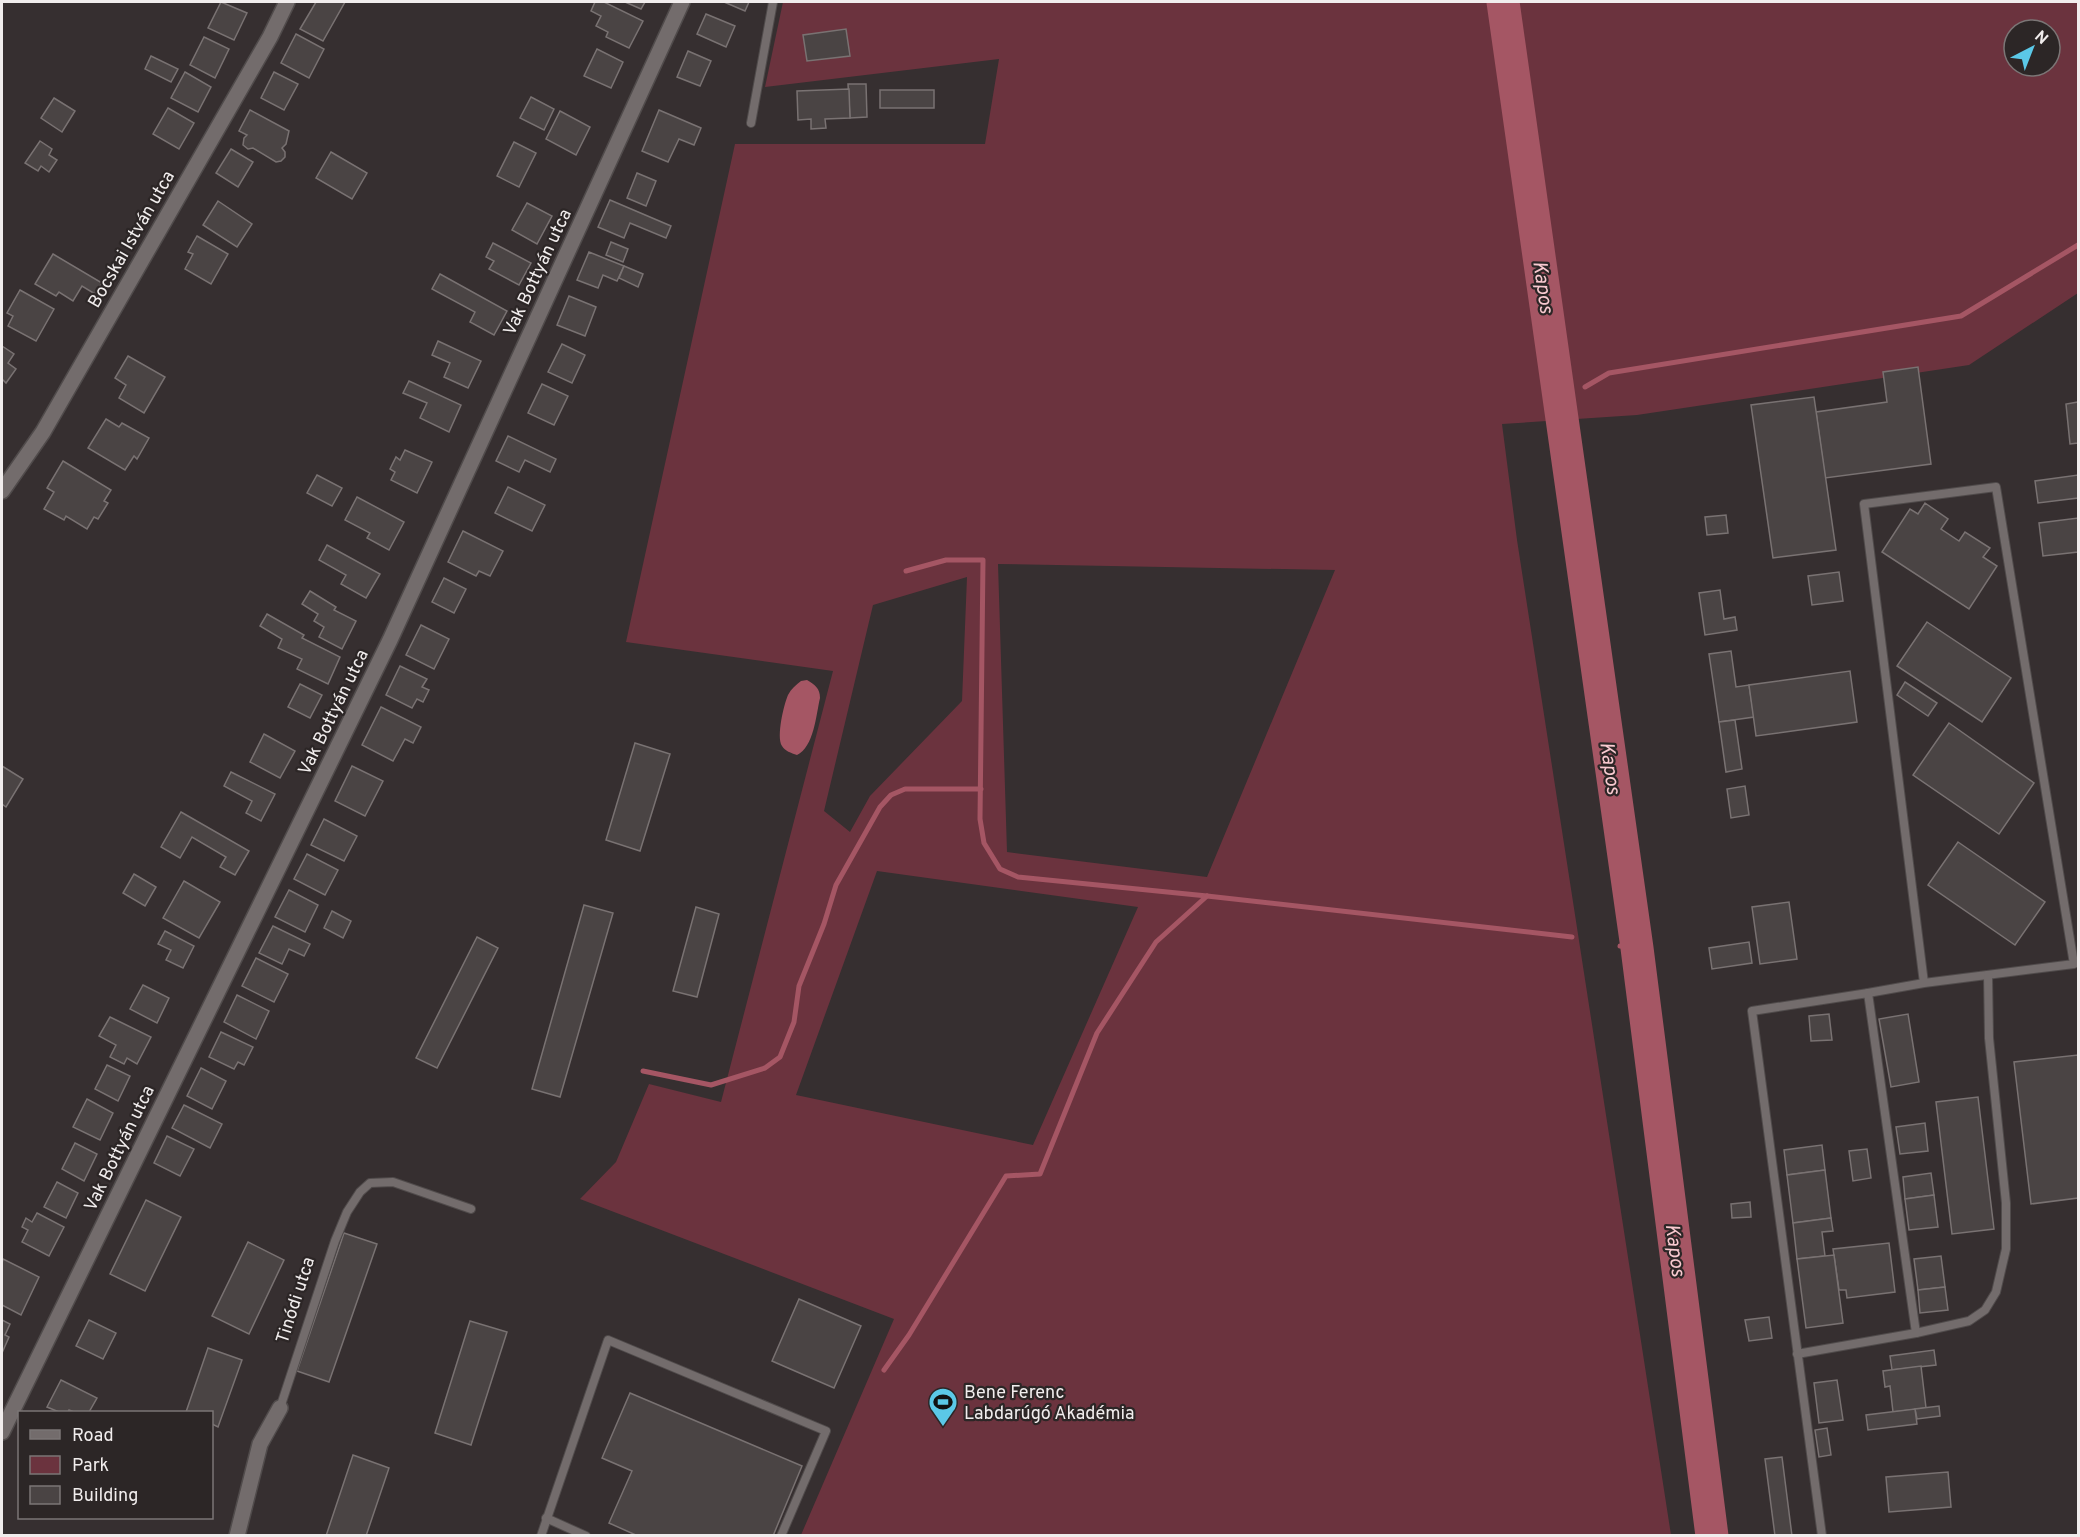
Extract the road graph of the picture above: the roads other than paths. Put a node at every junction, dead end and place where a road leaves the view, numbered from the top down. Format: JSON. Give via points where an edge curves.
{"nodes":[{"id":1,"x":287,"y":2,"type":"edge"},
{"id":2,"x":671,"y":2,"type":"edge"},
{"id":3,"x":682,"y":2,"type":"edge"},
{"id":4,"x":773,"y":2,"type":"edge"},
{"id":5,"x":671,"y":25,"type":"junction"},
{"id":6,"x":751,"y":123,"type":"dead end"},
{"id":7,"x":2,"y":491,"type":"edge"},
{"id":8,"x":2076,"y":964,"type":"edge"},
{"id":9,"x":1988,"y":975,"type":"junction"},
{"id":10,"x":1924,"y":983,"type":"junction"},
{"id":11,"x":1868,"y":993,"type":"junction"},
{"id":12,"x":471,"y":1209,"type":"dead end"},
{"id":13,"x":1916,"y":1334,"type":"junction"},
{"id":14,"x":1797,"y":1354,"type":"junction"},
{"id":15,"x":280,"y":1408,"type":"joint"},
{"id":16,"x":2,"y":1432,"type":"edge"},
{"id":17,"x":546,"y":1518,"type":"junction"},
{"id":18,"x":237,"y":1536,"type":"edge"},
{"id":19,"x":541,"y":1536,"type":"edge"},
{"id":20,"x":586,"y":1536,"type":"edge"},
{"id":21,"x":781,"y":1536,"type":"edge"},
{"id":22,"x":1822,"y":1536,"type":"edge"}],
"edges":[{"from":1,"to":7,"type":"street","name":"Bocskai István utca","via":[[43,432]]},
{"from":2,"to":5,"type":"street"},
{"from":3,"to":5,"type":"street","name":"Vak Bottyán utca"},
{"from":4,"to":6,"type":"lane"},
{"from":5,"to":16,"type":"street","name":"Vak Bottyán utca","via":[[390,640]]},
{"from":8,"to":9,"type":"lane"},
{"from":8,"to":10,"type":"lane","via":[[1996,488],[1886,501],[1864,504]]},
{"from":9,"to":10,"type":"lane"},
{"from":9,"to":13,"type":"lane","via":[[1989,1038],[2006,1203],[2006,1249],[1996,1292],[1985,1310],[1969,1321]]},
{"from":10,"to":11,"type":"lane"},
{"from":11,"to":13,"type":"lane"},
{"from":11,"to":14,"type":"lane","via":[[1752,1011]]},
{"from":12,"to":15,"type":"lane","name":"Tinódi utca","via":[[393,1182],[370,1183],[360,1192],[335,1241]]},
{"from":13,"to":14,"type":"lane"},
{"from":14,"to":22,"type":"lane"},
{"from":15,"to":18,"type":"street","name":"Tinódi utca","via":[[260,1444]]},
{"from":17,"to":19,"type":"lane"},
{"from":17,"to":20,"type":"lane"},
{"from":17,"to":21,"type":"lane","via":[[608,1340],[826,1431]]}]}
